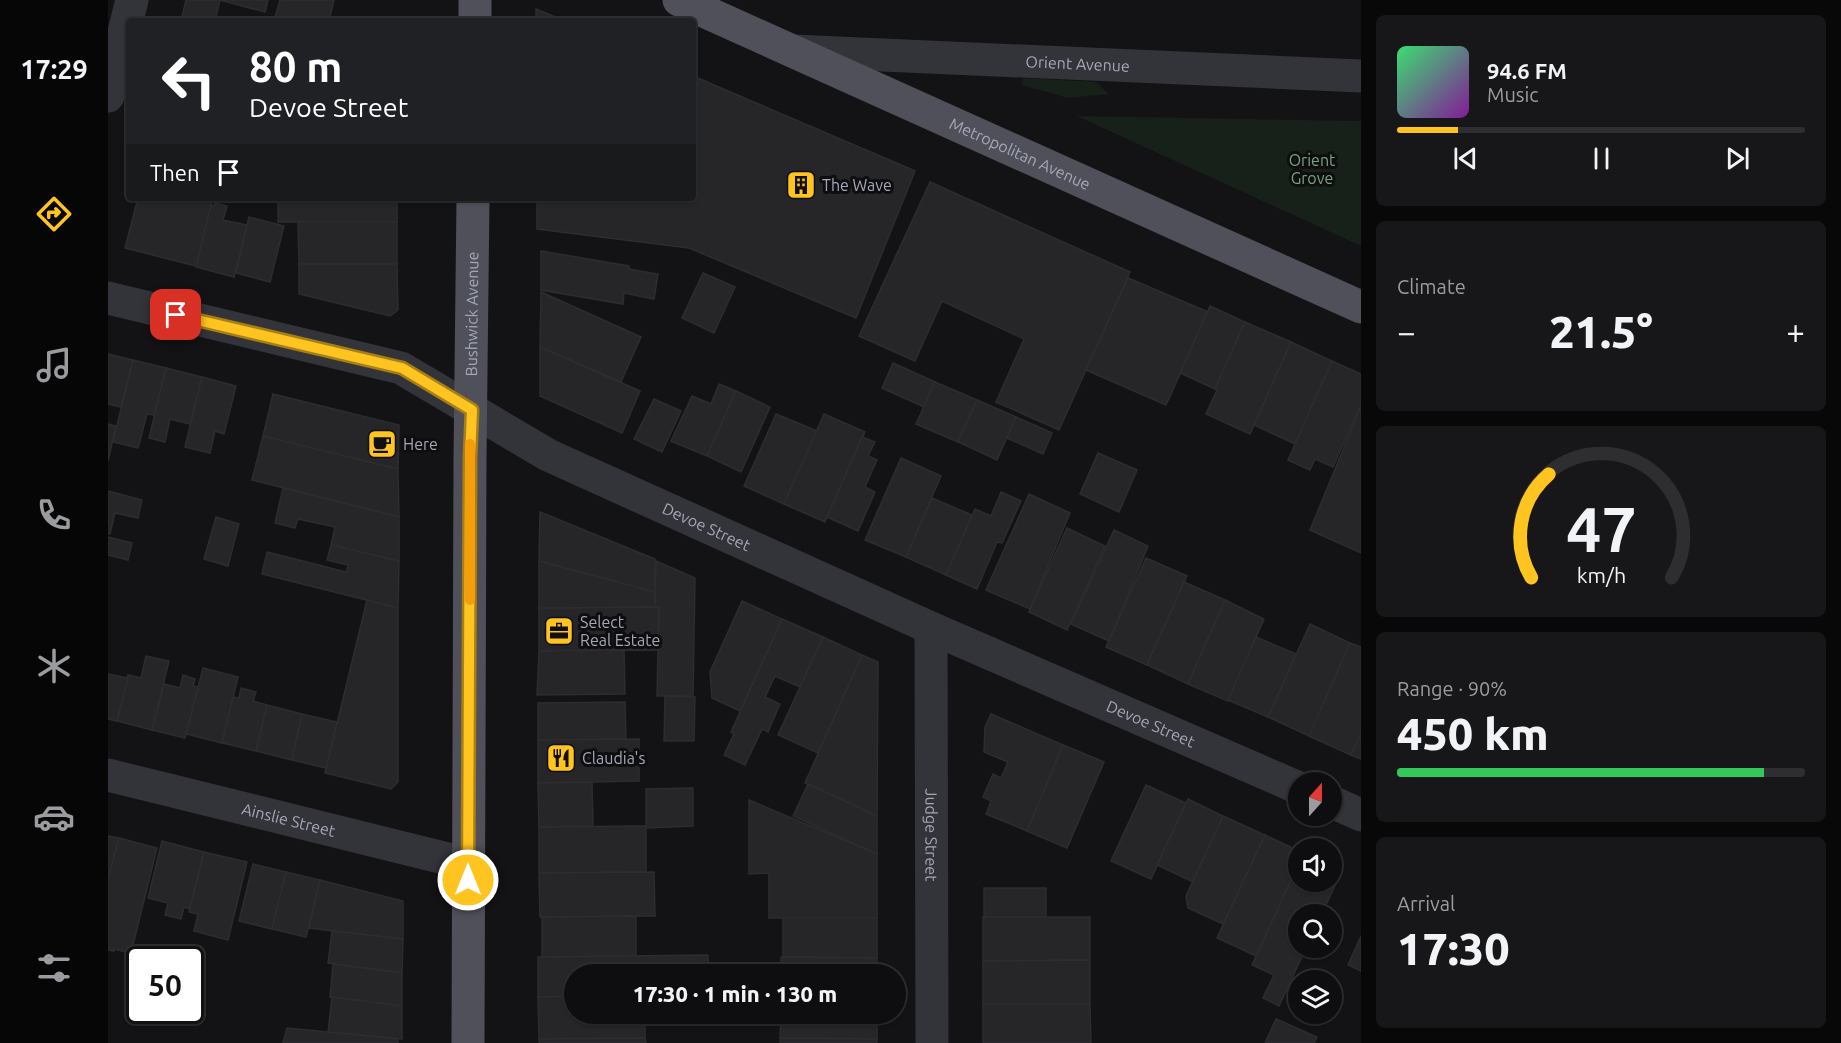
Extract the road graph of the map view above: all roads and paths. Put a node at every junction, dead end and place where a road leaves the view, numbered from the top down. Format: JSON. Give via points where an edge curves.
{"nodes":[{"id":1,"x":132,"y":0,"type":"edge"},
{"id":2,"x":475,"y":0,"type":"edge"},
{"id":3,"x":679,"y":0,"type":"edge"},
{"id":4,"x":128,"y":18,"type":"edge"},
{"id":5,"x":475,"y":18,"type":"edge"},
{"id":6,"x":126,"y":24,"type":"edge"},
{"id":7,"x":793,"y":51,"type":"junction"},
{"id":8,"x":1361,"y":76,"type":"edge"},
{"id":9,"x":108,"y":96,"type":"edge"},
{"id":10,"x":474,"y":201,"type":"edge"},
{"id":11,"x":108,"y":298,"type":"edge"},
{"id":12,"x":1361,"y":307,"type":"edge"},
{"id":13,"x":472,"y":410,"type":"junction"},
{"id":14,"x":931,"y":628,"type":"junction"},
{"id":15,"x":108,"y":775,"type":"edge"},
{"id":16,"x":1288,"y":783,"type":"edge"},
{"id":17,"x":1342,"y":806,"type":"edge"},
{"id":18,"x":1361,"y":815,"type":"edge"},
{"id":19,"x":468,"y":864,"type":"junction"},
{"id":20,"x":468,"y":1043,"type":"edge"},
{"id":21,"x":932,"y":1043,"type":"edge"}],
"edges":[{"from":1,"to":4,"type":"street"},
{"from":2,"to":5,"type":"main road"},
{"from":3,"to":7,"type":"main road","name":"Metropolitan Avenue"},
{"from":6,"to":9,"type":"street"},
{"from":7,"to":8,"type":"street","name":"Orient Avenue"},
{"from":7,"to":12,"type":"main road","name":"Metropolitan Avenue"},
{"from":10,"to":13,"type":"main road","name":"Bushwick Avenue"},
{"from":11,"to":13,"type":"street","name":"Devoe Street","via":[[402,368]]},
{"from":13,"to":14,"type":"street","name":"Devoe Street","via":[[548,455]]},
{"from":13,"to":19,"type":"main road","name":"Bushwick Avenue"},
{"from":14,"to":16,"type":"street","name":"Devoe Street"},
{"from":14,"to":21,"type":"street","name":"Judge Street"},
{"from":15,"to":19,"type":"street","name":"Ainslie Street"},
{"from":17,"to":18,"type":"street"},
{"from":19,"to":20,"type":"main road","name":"Bushwick Avenue"}]}
